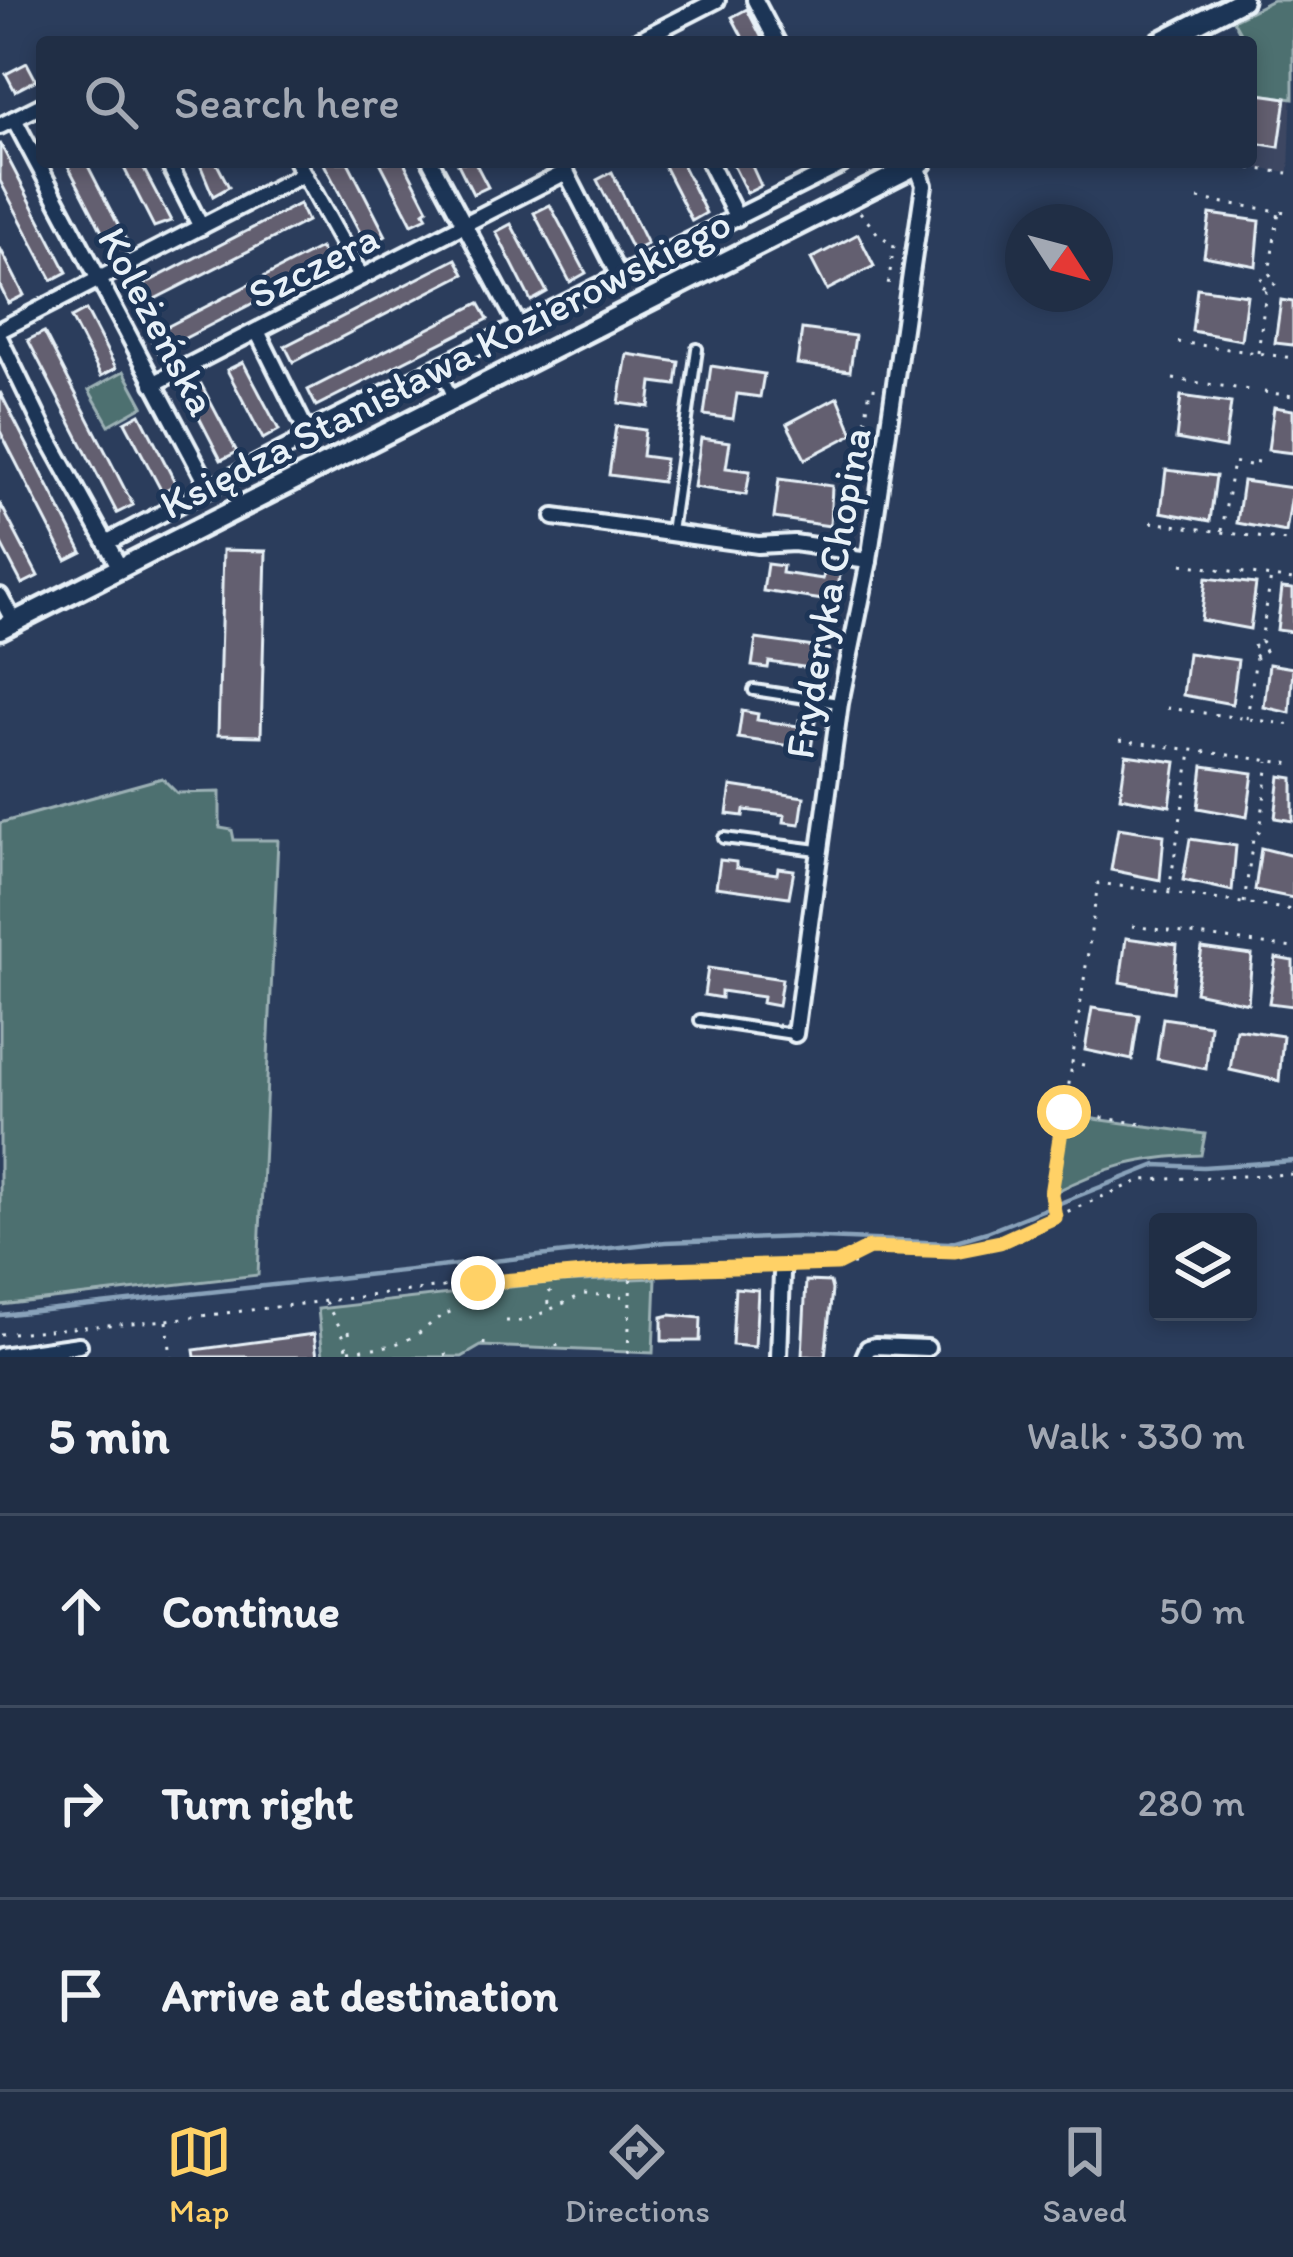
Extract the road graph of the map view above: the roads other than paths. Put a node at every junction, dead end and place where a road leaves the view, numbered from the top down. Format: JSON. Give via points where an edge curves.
{"nodes":[{"id":1,"x":717,"y":0,"type":"edge"},
{"id":2,"x":755,"y":0,"type":"edge"},
{"id":3,"x":1243,"y":0,"type":"edge"},
{"id":4,"x":650,"y":36,"type":"edge"},
{"id":5,"x":774,"y":36,"type":"edge"},
{"id":6,"x":1172,"y":36,"type":"edge"},
{"id":7,"x":36,"y":108,"type":"edge"},
{"id":8,"x":7,"y":123,"type":"edge"},
{"id":9,"x":171,"y":168,"type":"edge"},
{"id":10,"x":300,"y":168,"type":"edge"},
{"id":11,"x":434,"y":168,"type":"edge"},
{"id":12,"x":562,"y":168,"type":"edge"},
{"id":13,"x":565,"y":168,"type":"edge"},
{"id":14,"x":712,"y":168,"type":"edge"},
{"id":15,"x":833,"y":168,"type":"edge"},
{"id":16,"x":909,"y":168,"type":"edge"},
{"id":17,"x":920,"y":168,"type":"edge"},
{"id":18,"x":737,"y":218,"type":"junction"},
{"id":19,"x":464,"y":224,"type":"junction"},
{"id":20,"x":201,"y":227,"type":"junction"},
{"id":21,"x":620,"y":276,"type":"junction"},
{"id":22,"x":361,"y":277,"type":"junction"},
{"id":23,"x":100,"y":281,"type":"junction"},
{"id":24,"x":519,"y":327,"type":"junction"},
{"id":25,"x":257,"y":332,"type":"junction"},
{"id":26,"x":0,"y":334,"type":"edge"},
{"id":27,"x":697,"y":350,"type":"dead end"},
{"id":28,"x":438,"y":367,"type":"junction"},
{"id":29,"x":153,"y":384,"type":"junction"},
{"id":30,"x":454,"y":399,"type":"junction"},
{"id":31,"x":307,"y":432,"type":"junction"},
{"id":32,"x":210,"y":489,"type":"junction"},
{"id":33,"x":554,"y":517,"type":"dead end"},
{"id":34,"x":671,"y":534,"type":"junction"},
{"id":35,"x":106,"y":543,"type":"junction"},
{"id":36,"x":869,"y":561,"type":"junction"},
{"id":37,"x":120,"y":568,"type":"junction"},
{"id":38,"x":0,"y":596,"type":"edge"},
{"id":39,"x":7,"y":626,"type":"edge"},
{"id":40,"x":754,"y":690,"type":"dead end"},
{"id":41,"x":840,"y":703,"type":"junction"},
{"id":42,"x":724,"y":838,"type":"dead end"},
{"id":43,"x":819,"y":850,"type":"junction"},
{"id":44,"x":700,"y":1019,"type":"dead end"},
{"id":45,"x":795,"y":1034,"type":"joint"},
{"id":46,"x":782,"y":1268,"type":"road end"},
{"id":47,"x":79,"y":1345,"type":"dead end"},
{"id":48,"x":927,"y":1348,"type":"dead end"},
{"id":49,"x":0,"y":1356,"type":"edge"},
{"id":50,"x":778,"y":1357,"type":"edge"},
{"id":51,"x":864,"y":1357,"type":"edge"}],
"edges":[{"from":1,"to":4,"type":"street"},
{"from":2,"to":5,"type":"street"},
{"from":3,"to":6,"type":"street"},
{"from":7,"to":8,"type":"street"},
{"from":8,"to":23,"type":"street","name":"Koleżeńska"},
{"from":9,"to":20,"type":"street"},
{"from":10,"to":20,"type":"street"},
{"from":10,"to":22,"type":"street"},
{"from":11,"to":19,"type":"street"},
{"from":12,"to":19,"type":"street","name":"Szczera"},
{"from":13,"to":21,"type":"street"},
{"from":14,"to":18,"type":"street"},
{"from":15,"to":18,"type":"street"},
{"from":16,"to":30,"type":"street","name":"Księdza Stanisława Kozierowskiego"},
{"from":17,"to":36,"type":"street","name":"Fryderyka Chopina","via":[[924,185]]},
{"from":18,"to":21,"type":"street"},
{"from":19,"to":22,"type":"street","name":"Szczera"},
{"from":19,"to":24,"type":"street"},
{"from":20,"to":23,"type":"street"},
{"from":21,"to":24,"type":"street"},
{"from":22,"to":25,"type":"street","name":"Szczera"},
{"from":23,"to":26,"type":"street"},
{"from":23,"to":29,"type":"street","name":"Koleżeńska"},
{"from":24,"to":28,"type":"street"},
{"from":25,"to":29,"type":"street","name":"Szczera"},
{"from":25,"to":31,"type":"street"},
{"from":26,"to":35,"type":"street"},
{"from":27,"to":34,"type":"lane"},
{"from":28,"to":30,"type":"lane"},
{"from":28,"to":31,"type":"street"},
{"from":29,"to":32,"type":"street","name":"Koleżeńska"},
{"from":30,"to":37,"type":"street","name":"Księdza Stanisława Kozierowskiego"},
{"from":31,"to":32,"type":"street"},
{"from":32,"to":35,"type":"street"},
{"from":33,"to":34,"type":"street"},
{"from":34,"to":36,"type":"street","via":[[794,542]]},
{"from":35,"to":37,"type":"street"},
{"from":36,"to":41,"type":"street","name":"Fryderyka Chopina"},
{"from":37,"to":39,"type":"street","name":"Księdza Stanisława Kozierowskiego"},
{"from":38,"to":39,"type":"street"},
{"from":40,"to":41,"type":"lane"},
{"from":41,"to":43,"type":"street","name":"Fryderyka Chopina"},
{"from":42,"to":43,"type":"lane"},
{"from":43,"to":45,"type":"street","name":"Fryderyka Chopina"},
{"from":44,"to":45,"type":"lane"},
{"from":46,"to":50,"type":"street"},
{"from":47,"to":49,"type":"street"},
{"from":48,"to":51,"type":"street","via":[[875,1346]]}]}
